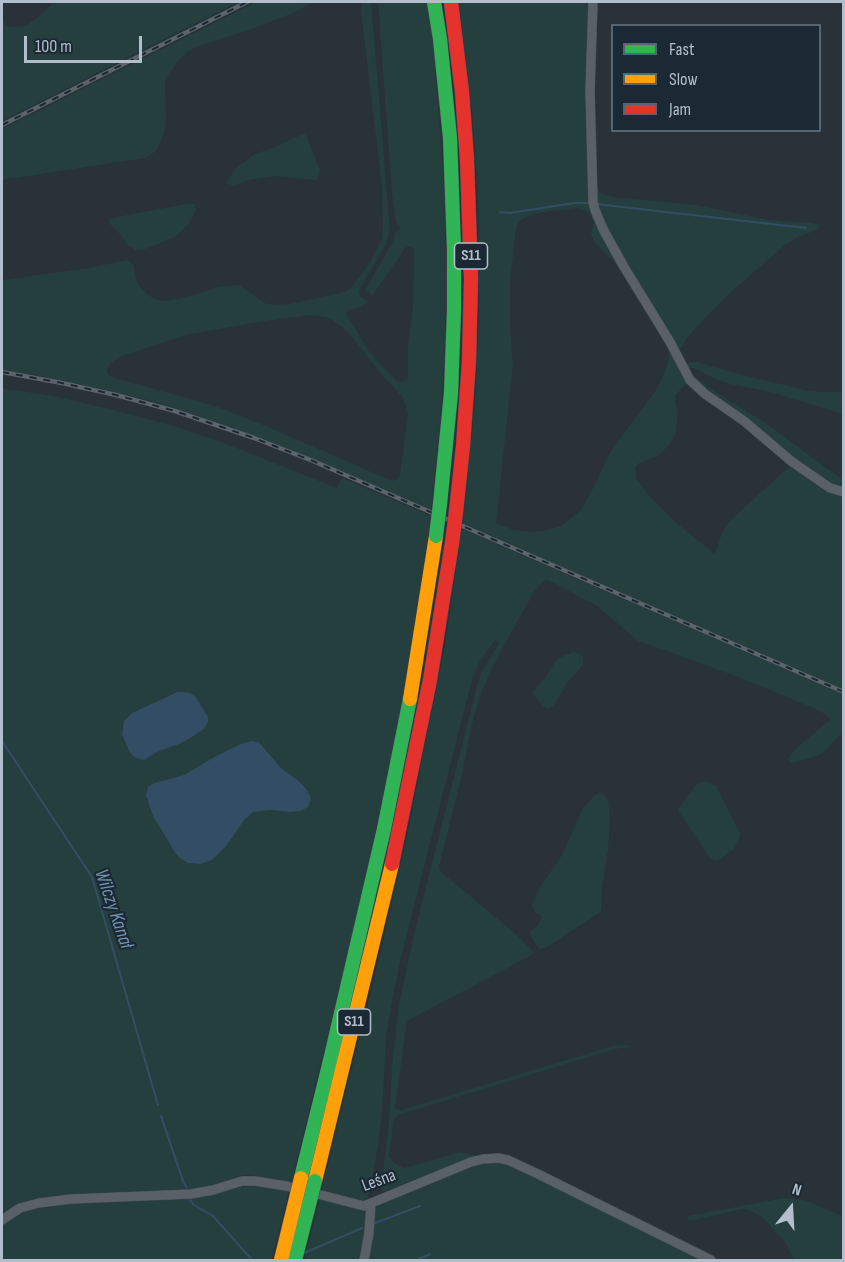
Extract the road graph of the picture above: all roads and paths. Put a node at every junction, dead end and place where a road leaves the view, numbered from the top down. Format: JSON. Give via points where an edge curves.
{"nodes":[{"id":1,"x":434,"y":2,"type":"edge"},
{"id":2,"x":451,"y":2,"type":"edge"},
{"id":3,"x":593,"y":2,"type":"edge"},
{"id":4,"x":843,"y":492,"type":"edge"},
{"id":5,"x":371,"y":1203,"type":"junction"},
{"id":6,"x":2,"y":1220,"type":"edge"},
{"id":7,"x":280,"y":1260,"type":"edge"},
{"id":8,"x":296,"y":1260,"type":"edge"},
{"id":9,"x":364,"y":1260,"type":"edge"},
{"id":10,"x":711,"y":1260,"type":"edge"}],
"edges":[{"from":1,"to":7,"type":"highway","number":"S11","bridge":true,"via":[[450,138],[454,249],[451,393],[440,504],[415,675],[389,808]]},
{"from":2,"to":8,"type":"highway","number":"S11","bridge":true,"via":[[467,159],[471,279],[469,361],[456,512],[430,680],[399,836]]},
{"from":3,"to":4,"type":"street","via":[[593,202],[603,229],[690,380],[791,460],[830,488]]},
{"from":5,"to":6,"type":"street","name":"Leśna","via":[[358,1205],[255,1180],[191,1194],[39,1203]]},
{"from":5,"to":9,"type":"street"},
{"from":5,"to":10,"type":"street","name":"Leśna","via":[[483,1158],[508,1160]]}]}
